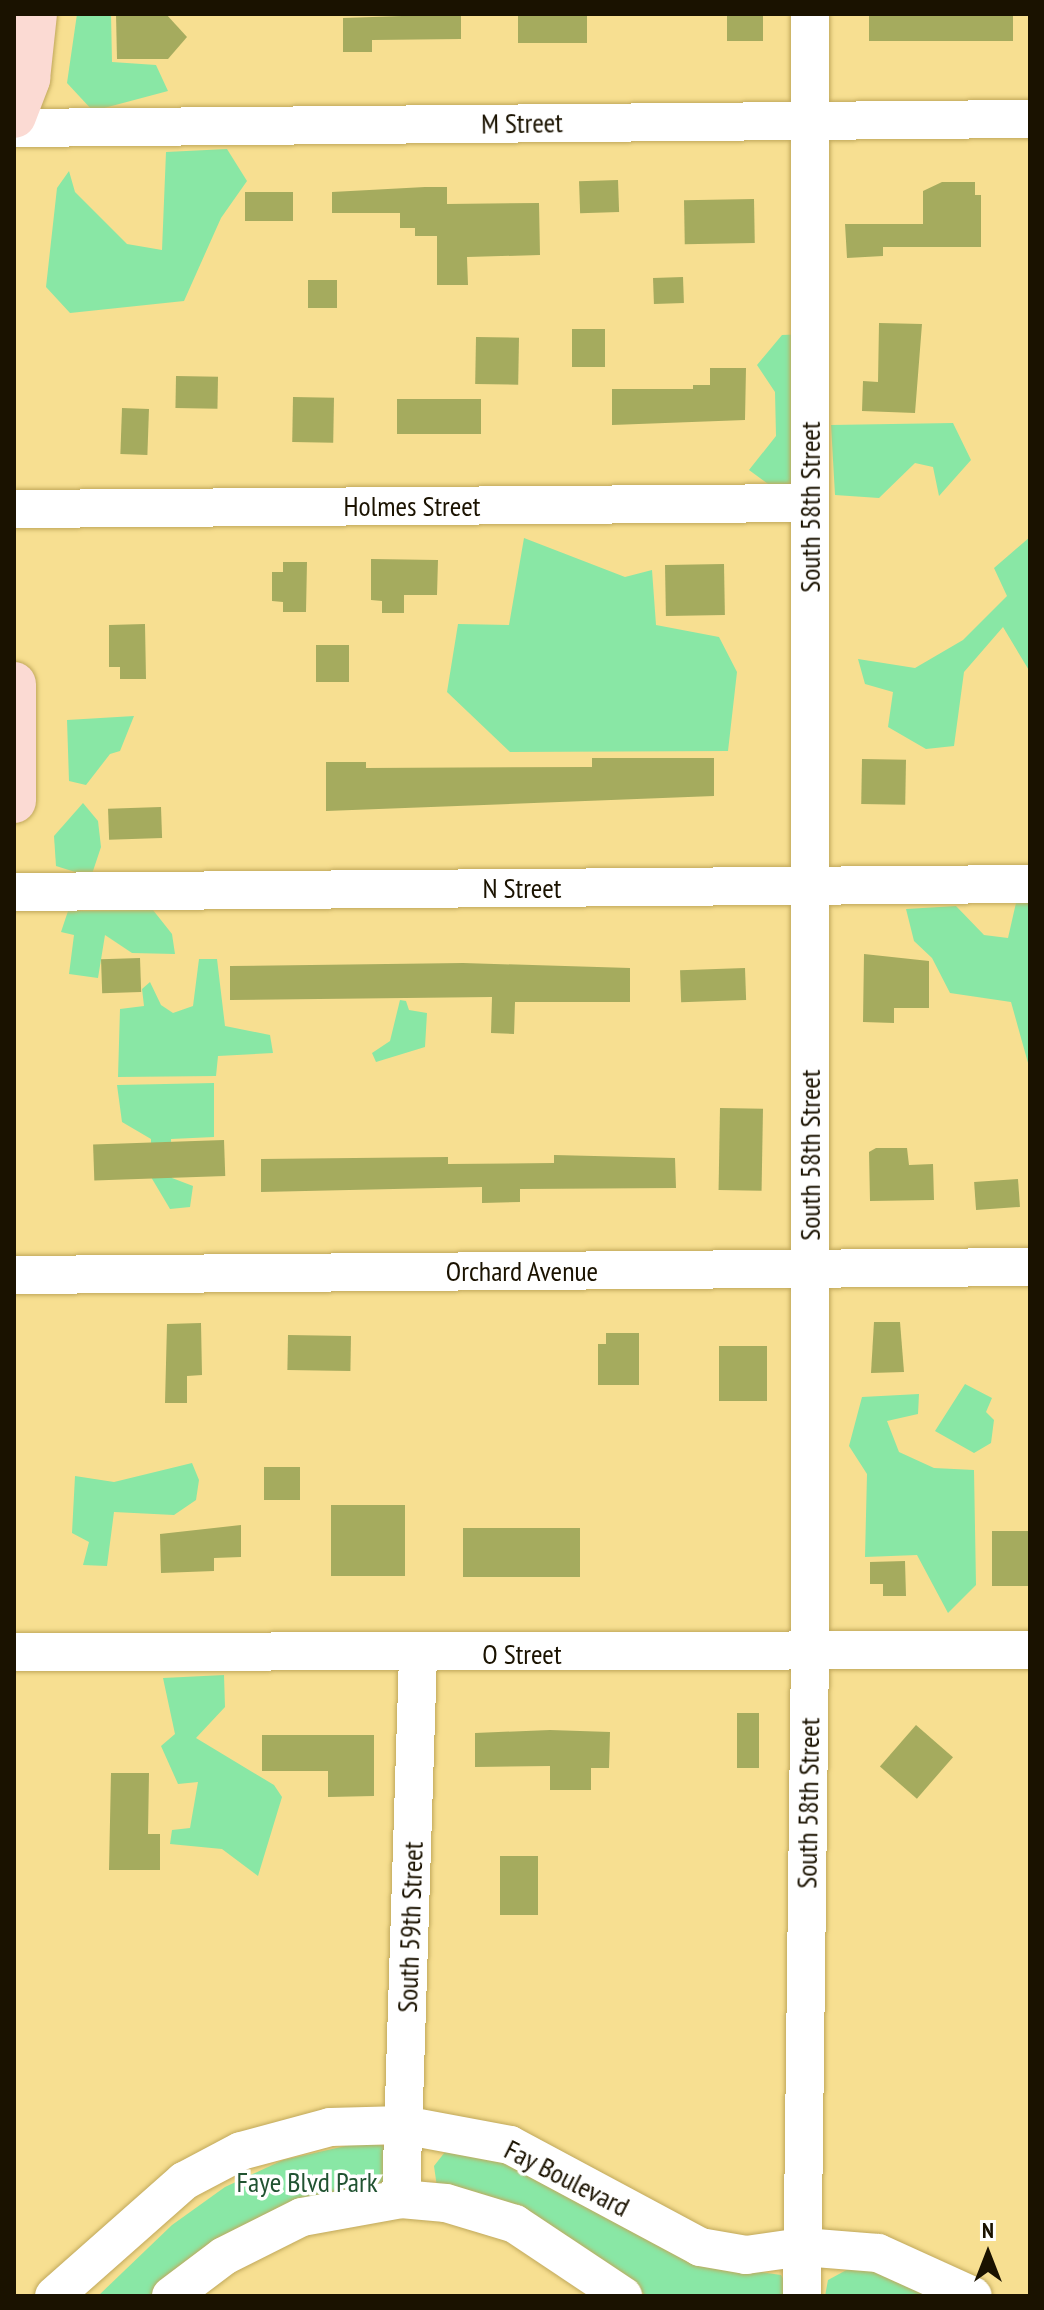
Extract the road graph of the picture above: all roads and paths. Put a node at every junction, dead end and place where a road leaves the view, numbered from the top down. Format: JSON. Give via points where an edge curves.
{"nodes":[{"id":1,"x":810,"y":14,"type":"edge"},
{"id":2,"x":37,"y":21,"type":"edge"},
{"id":3,"x":14,"y":116,"type":"edge"},
{"id":4,"x":1030,"y":119,"type":"edge"},
{"id":5,"x":810,"y":121,"type":"junction"},
{"id":6,"x":14,"y":128,"type":"edge"},
{"id":7,"x":810,"y":503,"type":"junction"},
{"id":8,"x":14,"y":509,"type":"edge"},
{"id":9,"x":14,"y":684,"type":"edge"},
{"id":10,"x":14,"y":801,"type":"edge"},
{"id":11,"x":1030,"y":884,"type":"edge"},
{"id":12,"x":811,"y":887,"type":"junction"},
{"id":13,"x":14,"y":892,"type":"edge"},
{"id":14,"x":1030,"y":1267,"type":"edge"},
{"id":15,"x":810,"y":1269,"type":"junction"},
{"id":16,"x":14,"y":1275,"type":"edge"},
{"id":17,"x":1030,"y":1650,"type":"edge"},
{"id":18,"x":14,"y":1652,"type":"edge"},
{"id":19,"x":810,"y":1652,"type":"junction"},
{"id":20,"x":418,"y":1655,"type":"junction"},
{"id":21,"x":403,"y":2125,"type":"junction"},
{"id":22,"x":401,"y":2199,"type":"junction"},
{"id":23,"x":803,"y":2247,"type":"junction"},
{"id":24,"x":54,"y":2296,"type":"edge"},
{"id":25,"x":171,"y":2296,"type":"edge"},
{"id":26,"x":623,"y":2296,"type":"edge"},
{"id":27,"x":802,"y":2296,"type":"edge"},
{"id":28,"x":973,"y":2296,"type":"edge"}],
"edges":[{"from":1,"to":5,"type":"street","name":"South 58th Street"},
{"from":2,"to":3,"type":"main road","via":[[28,79]]},
{"from":4,"to":5,"type":"street","name":"M Street"},
{"from":5,"to":6,"type":"street","name":"M Street"},
{"from":5,"to":7,"type":"street","name":"South 58th Street"},
{"from":7,"to":8,"type":"street","name":"Holmes Street"},
{"from":7,"to":12,"type":"street","name":"South 58th Street"},
{"from":9,"to":10,"type":"main road"},
{"from":11,"to":12,"type":"street","name":"N Street"},
{"from":12,"to":13,"type":"street","name":"N Street"},
{"from":12,"to":15,"type":"street","name":"South 58th Street"},
{"from":14,"to":15,"type":"street","name":"Orchard Avenue"},
{"from":15,"to":16,"type":"street","name":"Orchard Avenue"},
{"from":15,"to":19,"type":"street","name":"South 58th Street"},
{"from":17,"to":19,"type":"street","name":"O Street"},
{"from":18,"to":20,"type":"street","name":"O Street"},
{"from":19,"to":20,"type":"street","name":"O Street"},
{"from":19,"to":23,"type":"street","name":"South 58th Street"},
{"from":20,"to":21,"type":"street","name":"South 59th Street"},
{"from":21,"to":22,"type":"street","name":"South 59th Street"},
{"from":21,"to":23,"type":"street","name":"Fay Boulevard","via":[[510,2145],[700,2247],[746,2255]]},
{"from":21,"to":24,"type":"street","name":"Fay Boulevard","via":[[330,2127],[241,2151],[184,2181]]},
{"from":22,"to":25,"type":"street","via":[[302,2217],[224,2256]]},
{"from":22,"to":26,"type":"street","via":[[446,2203],[515,2224]]},
{"from":23,"to":27,"type":"street","name":"South 58th Street"},
{"from":23,"to":28,"type":"street","name":"Fay Boulevard","via":[[878,2253]]}]}
